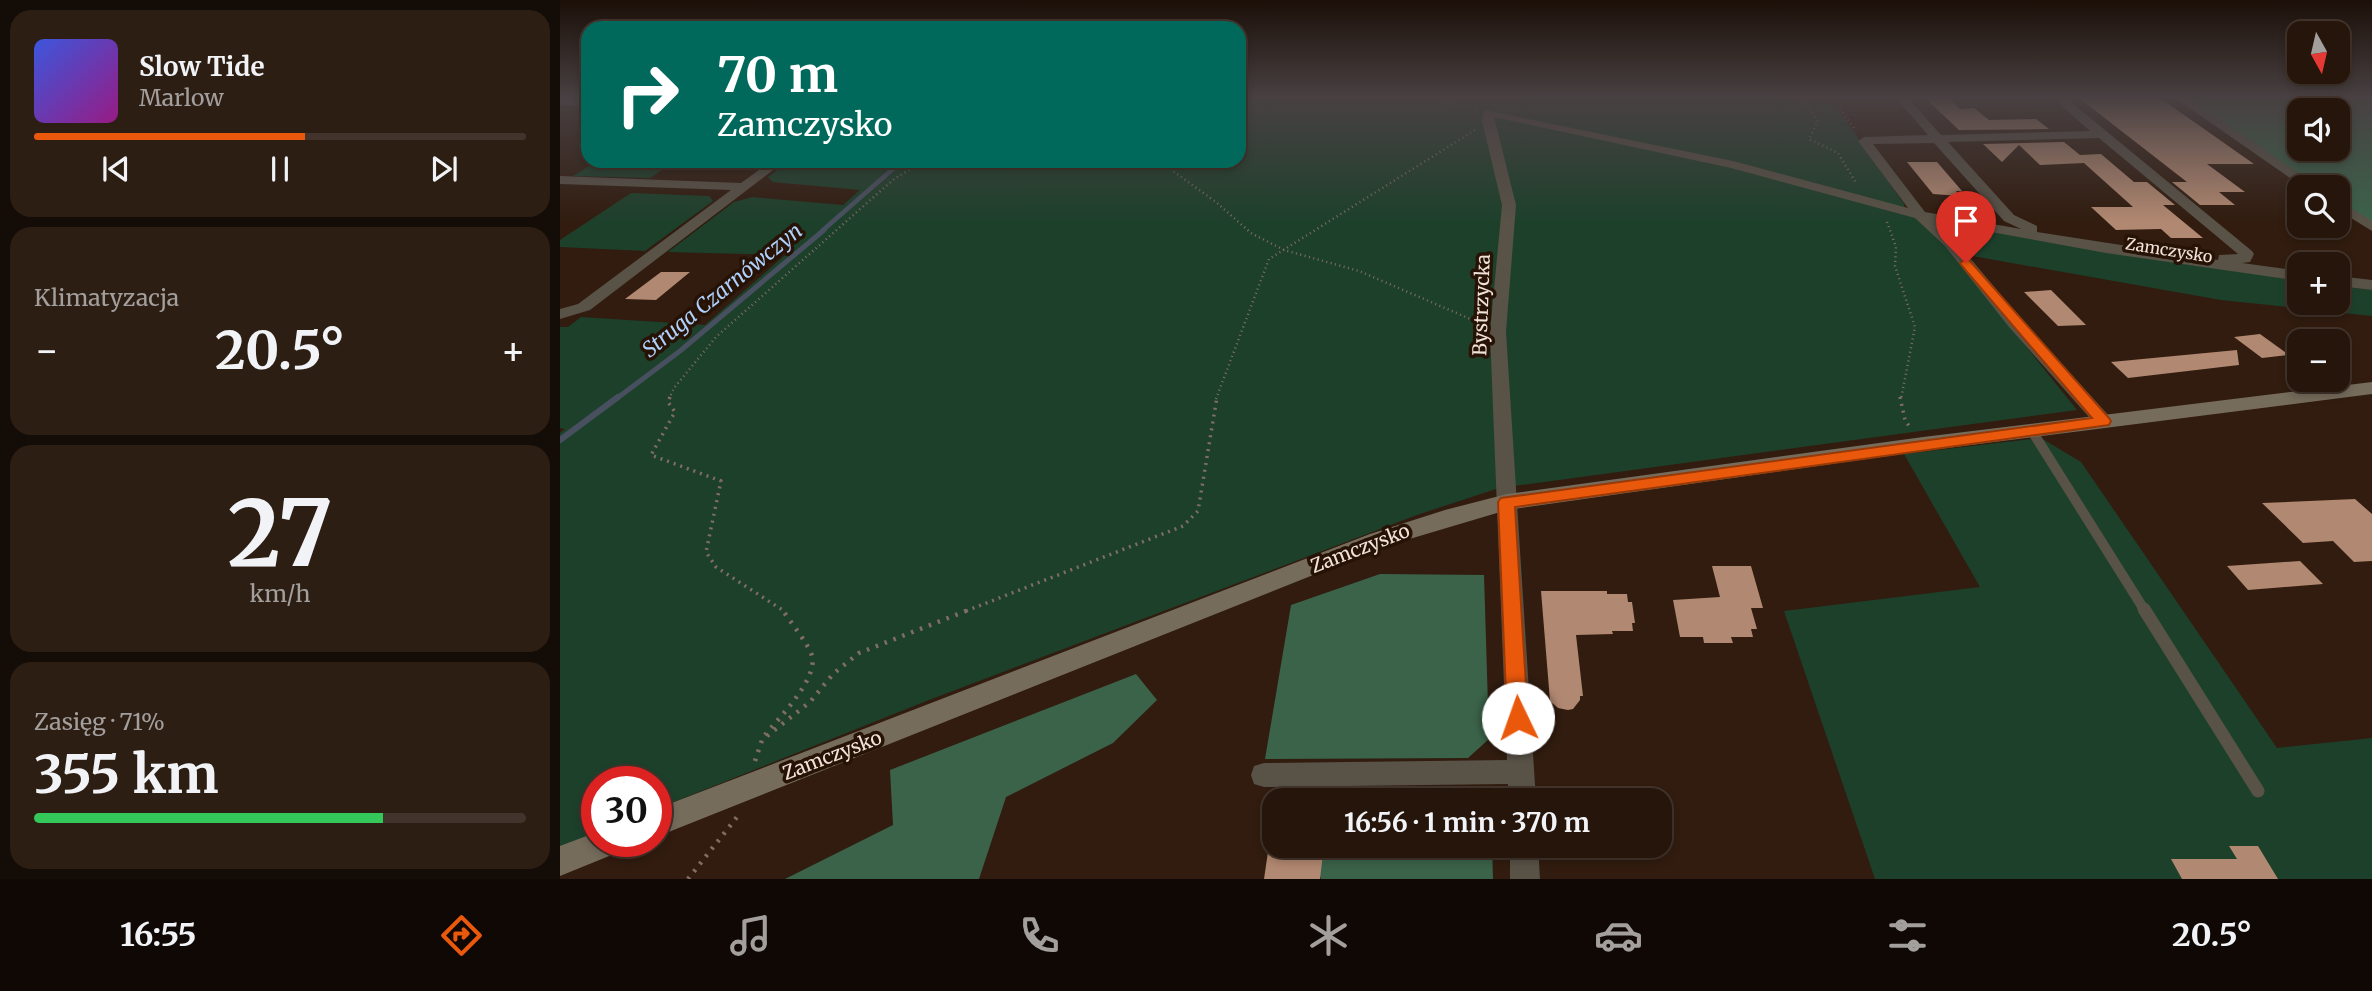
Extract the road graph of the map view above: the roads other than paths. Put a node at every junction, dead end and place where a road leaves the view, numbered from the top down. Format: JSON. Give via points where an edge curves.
{"nodes":[{"id":1,"x":1493,"y":139,"type":"edge"},
{"id":2,"x":1603,"y":139,"type":"edge"},
{"id":3,"x":1938,"y":139,"type":"joint"},
{"id":4,"x":2108,"y":139,"type":"edge"},
{"id":5,"x":2240,"y":139,"type":"edge"},
{"id":6,"x":770,"y":168,"type":"edge"},
{"id":7,"x":2294,"y":175,"type":"edge"},
{"id":8,"x":560,"y":180,"type":"edge"},
{"id":9,"x":745,"y":187,"type":"junction"},
{"id":10,"x":2350,"y":212,"type":"edge"},
{"id":11,"x":1919,"y":214,"type":"junction"},
{"id":12,"x":2372,"y":227,"type":"edge"},
{"id":13,"x":1992,"y":229,"type":"junction"},
{"id":14,"x":1950,"y":243,"type":"junction"},
{"id":15,"x":2287,"y":274,"type":"edge"},
{"id":16,"x":2350,"y":282,"type":"edge"},
{"id":17,"x":2372,"y":285,"type":"edge"},
{"id":18,"x":560,"y":314,"type":"edge"},
{"id":19,"x":2372,"y":388,"type":"edge"},
{"id":20,"x":2103,"y":421,"type":"junction"},
{"id":21,"x":2032,"y":430,"type":"junction"},
{"id":22,"x":1507,"y":502,"type":"junction"},
{"id":23,"x":1520,"y":772,"type":"junction"},
{"id":24,"x":1264,"y":775,"type":"dead end"},
{"id":25,"x":1521,"y":788,"type":"edge"},
{"id":26,"x":2258,"y":791,"type":"dead end"},
{"id":27,"x":672,"y":817,"type":"edge"},
{"id":28,"x":581,"y":853,"type":"edge"},
{"id":29,"x":1524,"y":858,"type":"edge"},
{"id":30,"x":560,"y":861,"type":"edge"},
{"id":31,"x":1525,"y":879,"type":"edge"}],
"edges":[{"from":1,"to":22,"type":"street","name":"Bystrzycka","via":[[1509,205],[1498,332]]},
{"from":2,"to":11,"type":"street","name":"Bystrzycka","via":[[1733,165]]},
{"from":3,"to":4,"type":"street","name":"Zamczysko","via":[[2019,225],[2228,259],[2248,257]]},
{"from":3,"to":11,"type":"street","via":[[1864,141]]},
{"from":5,"to":7,"type":"street"},
{"from":6,"to":9,"type":"street"},
{"from":8,"to":9,"type":"street"},
{"from":9,"to":18,"type":"street","via":[[584,307]]},
{"from":10,"to":12,"type":"street"},
{"from":11,"to":13,"type":"street"},
{"from":11,"to":14,"type":"street"},
{"from":13,"to":14,"type":"lane"},
{"from":13,"to":15,"type":"street"},
{"from":14,"to":20,"type":"street"},
{"from":16,"to":17,"type":"street"},
{"from":19,"to":20,"type":"street","name":"Zamczysko"},
{"from":20,"to":21,"type":"street","name":"Zamczysko"},
{"from":21,"to":22,"type":"street","name":"Zamczysko"},
{"from":21,"to":26,"type":"lane"},
{"from":22,"to":23,"type":"street","name":"Bystrzycka"},
{"from":22,"to":27,"type":"street","name":"Zamczysko","via":[[1378,540]]},
{"from":23,"to":24,"type":"street"},
{"from":23,"to":25,"type":"street","name":"Bystrzycka"},
{"from":28,"to":30,"type":"street"},
{"from":29,"to":31,"type":"street"}]}
